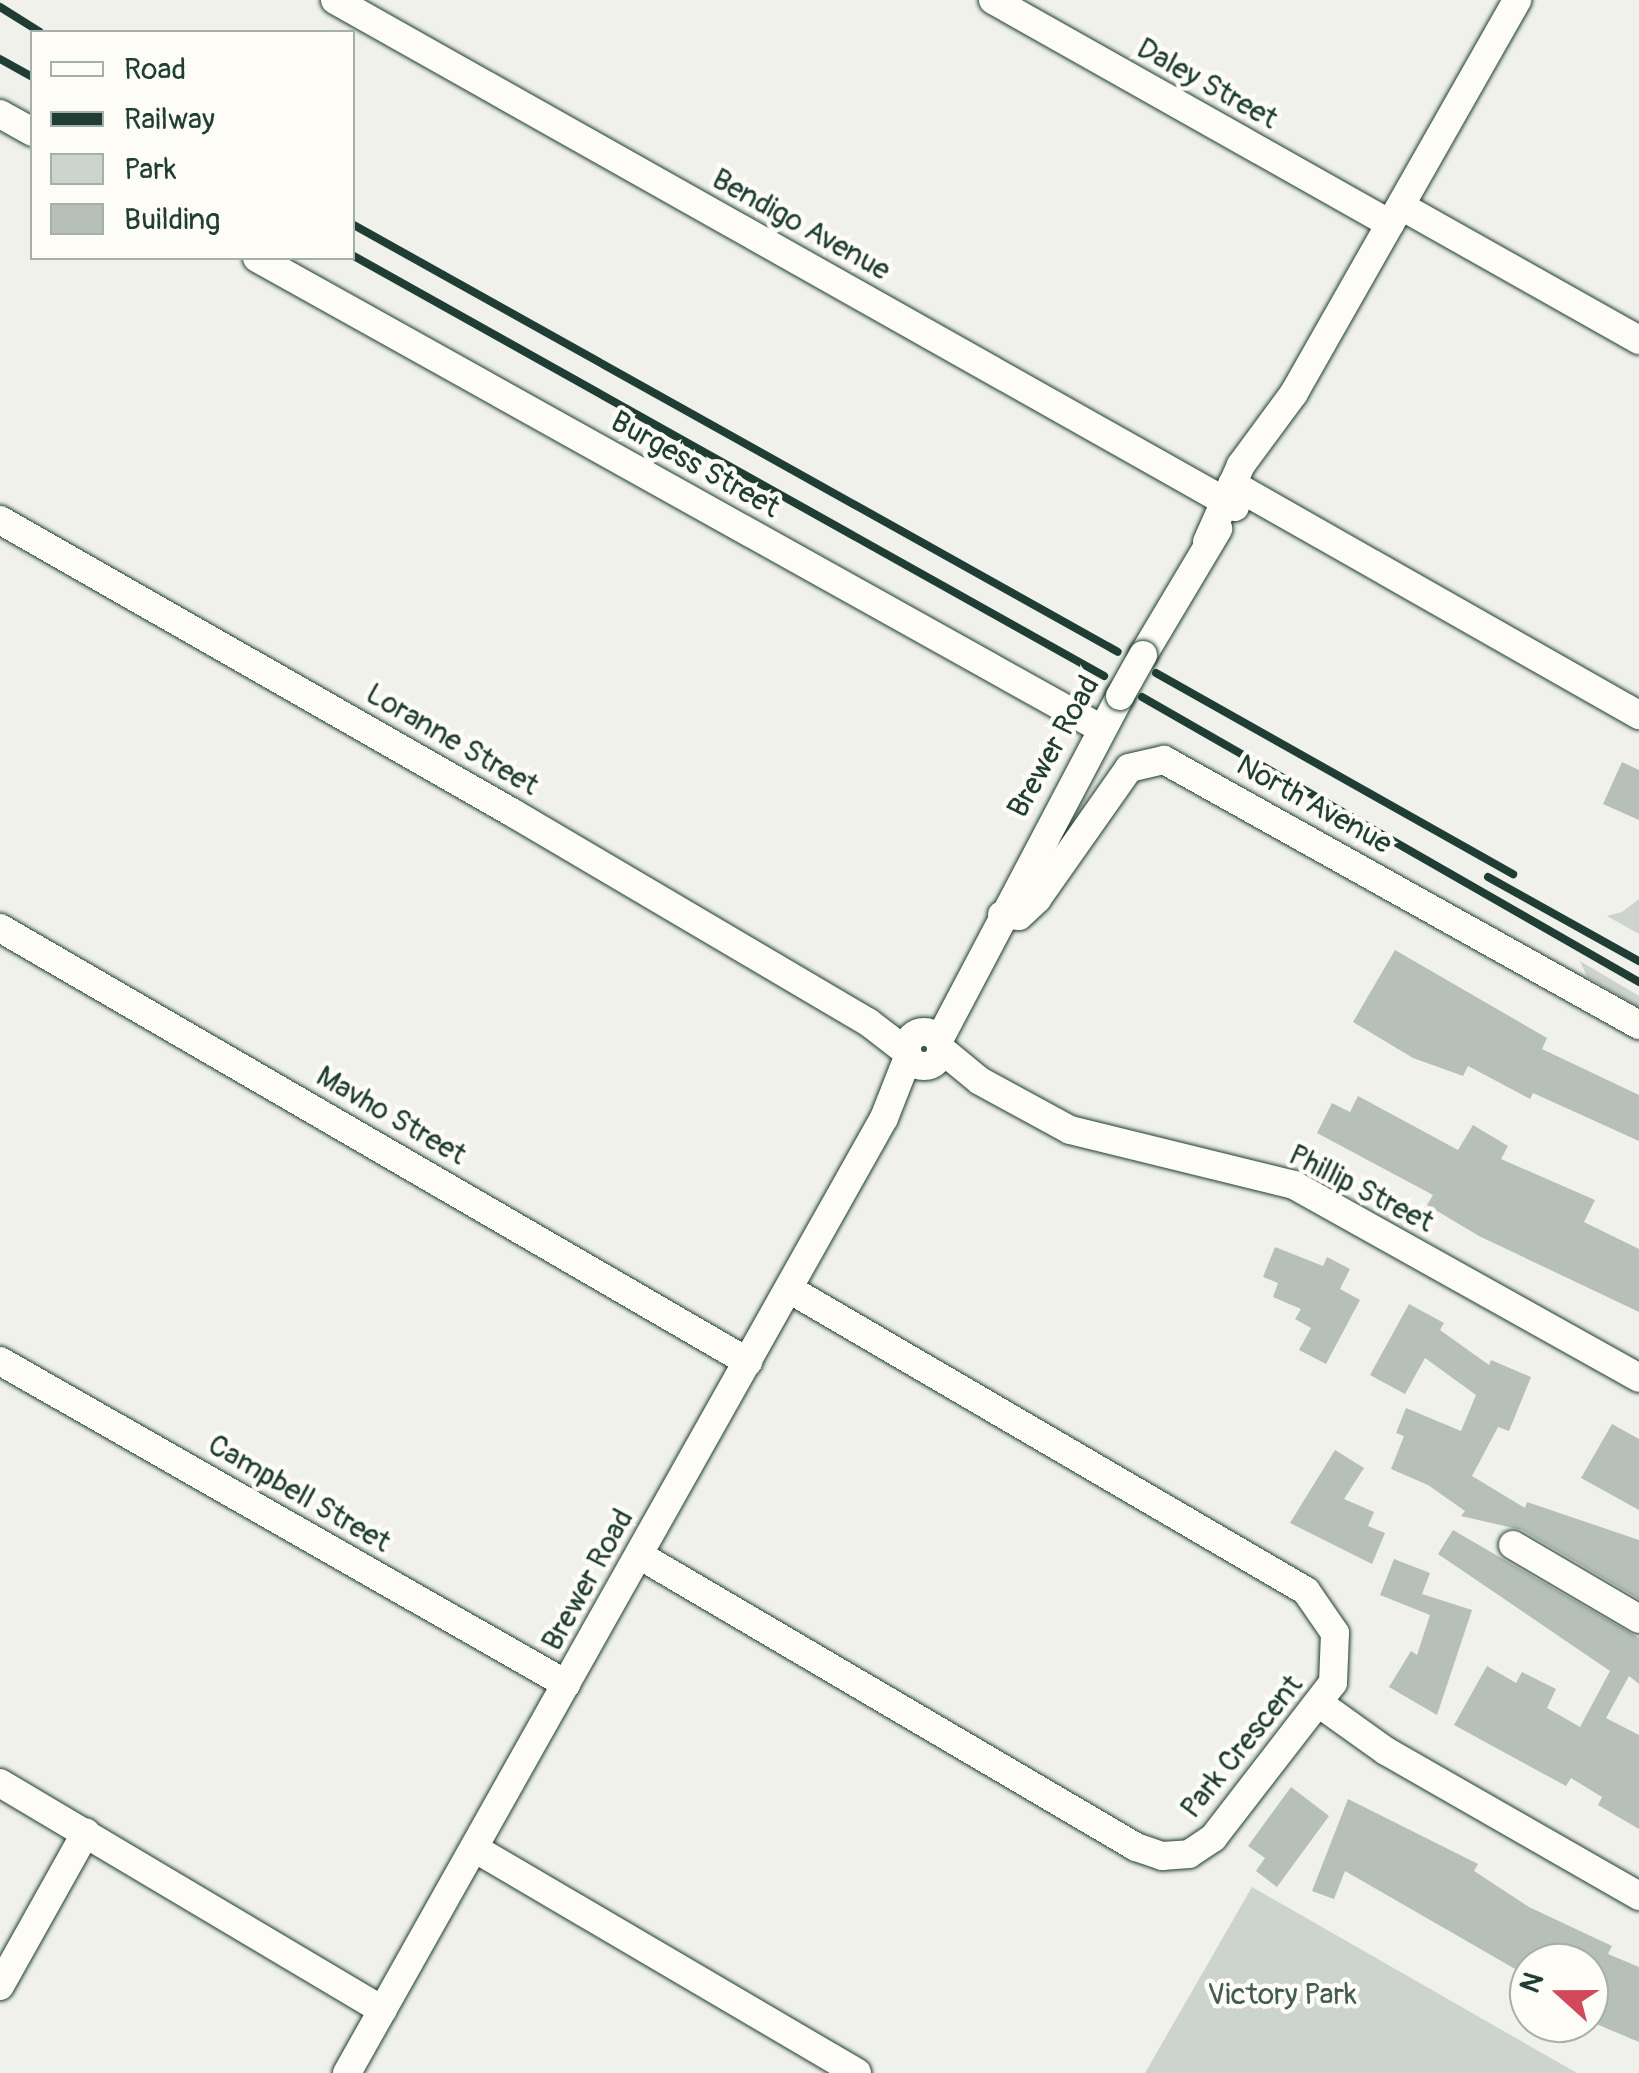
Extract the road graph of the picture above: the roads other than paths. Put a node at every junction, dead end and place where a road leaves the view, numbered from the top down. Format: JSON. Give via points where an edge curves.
{"nodes":[{"id":1,"x":336,"y":0,"type":"edge"},
{"id":2,"x":992,"y":0,"type":"edge"},
{"id":3,"x":1517,"y":0,"type":"edge"},
{"id":4,"x":0,"y":114,"type":"edge"},
{"id":5,"x":30,"y":131,"type":"edge"},
{"id":6,"x":1396,"y":215,"type":"junction"},
{"id":7,"x":261,"y":260,"type":"edge"},
{"id":8,"x":1639,"y":340,"type":"edge"},
{"id":9,"x":1234,"y":496,"type":"junction"},
{"id":10,"x":0,"y":520,"type":"edge"},
{"id":11,"x":1639,"y":715,"type":"edge"},
{"id":12,"x":1102,"y":728,"type":"junction"},
{"id":13,"x":1002,"y":915,"type":"junction"},
{"id":14,"x":0,"y":928,"type":"edge"},
{"id":15,"x":1639,"y":1025,"type":"edge"},
{"id":16,"x":923,"y":1050,"type":"junction"},
{"id":17,"x":789,"y":1289,"type":"junction"},
{"id":18,"x":0,"y":1361,"type":"edge"},
{"id":19,"x":748,"y":1362,"type":"junction"},
{"id":20,"x":1639,"y":1378,"type":"edge"},
{"id":21,"x":1513,"y":1545,"type":"dead end"},
{"id":22,"x":639,"y":1554,"type":"junction"},
{"id":23,"x":1639,"y":1619,"type":"edge"},
{"id":24,"x":566,"y":1684,"type":"junction"},
{"id":25,"x":1315,"y":1710,"type":"junction"},
{"id":26,"x":0,"y":1782,"type":"edge"},
{"id":27,"x":86,"y":1832,"type":"junction"},
{"id":28,"x":474,"y":1848,"type":"junction"},
{"id":29,"x":1639,"y":1896,"type":"edge"},
{"id":30,"x":0,"y":1986,"type":"edge"},
{"id":31,"x":383,"y":2010,"type":"junction"},
{"id":32,"x":347,"y":2073,"type":"edge"},
{"id":33,"x":857,"y":2073,"type":"edge"}],
"edges":[{"from":1,"to":9,"type":"street","name":"Bendigo Avenue"},
{"from":2,"to":6,"type":"street","name":"Daley Street"},
{"from":3,"to":6,"type":"street","name":"Brewer Road"},
{"from":4,"to":5,"type":"street"},
{"from":6,"to":8,"type":"street","name":"Daley Street"},
{"from":6,"to":9,"type":"street","name":"Brewer Road","via":[[1294,393],[1284,426]]},
{"from":7,"to":12,"type":"street","name":"Burgess Street"},
{"from":9,"to":11,"type":"street","name":"Bendigo Avenue"},
{"from":9,"to":12,"type":"street","name":"Brewer Road","bridge":true},
{"from":10,"to":16,"type":"street","name":"Loranne Street"},
{"from":12,"to":13,"type":"street","name":"Brewer Road"},
{"from":13,"to":15,"type":"street","name":"North Avenue","via":[[1019,916],[1037,899],[1129,768],[1164,760]]},
{"from":13,"to":16,"type":"street","name":"Brewer Road"},
{"from":14,"to":19,"type":"street","name":"Mavho Street"},
{"from":16,"to":17,"type":"street","name":"Brewer Road"},
{"from":16,"to":20,"type":"street","name":"Phillip Street","via":[[1088,1136],[1294,1185]]},
{"from":17,"to":19,"type":"street","name":"Brewer Road"},
{"from":17,"to":25,"type":"street","name":"Park Crescent","via":[[1306,1590],[1331,1620],[1337,1644],[1333,1683]]},
{"from":18,"to":24,"type":"street","name":"Campbell Street"},
{"from":19,"to":22,"type":"street","name":"Brewer Road"},
{"from":21,"to":23,"type":"street"},
{"from":22,"to":24,"type":"street","name":"Brewer Road"},
{"from":22,"to":25,"type":"street","name":"Park Crescent","via":[[1148,1853],[1177,1856],[1205,1846]]},
{"from":24,"to":28,"type":"street","name":"Brewer Road"},
{"from":25,"to":29,"type":"street"},
{"from":26,"to":27,"type":"street"},
{"from":27,"to":30,"type":"street"},
{"from":27,"to":31,"type":"street"},
{"from":28,"to":31,"type":"street","name":"Brewer Road"},
{"from":28,"to":33,"type":"street"},
{"from":31,"to":32,"type":"street","name":"Brewer Road"}]}
